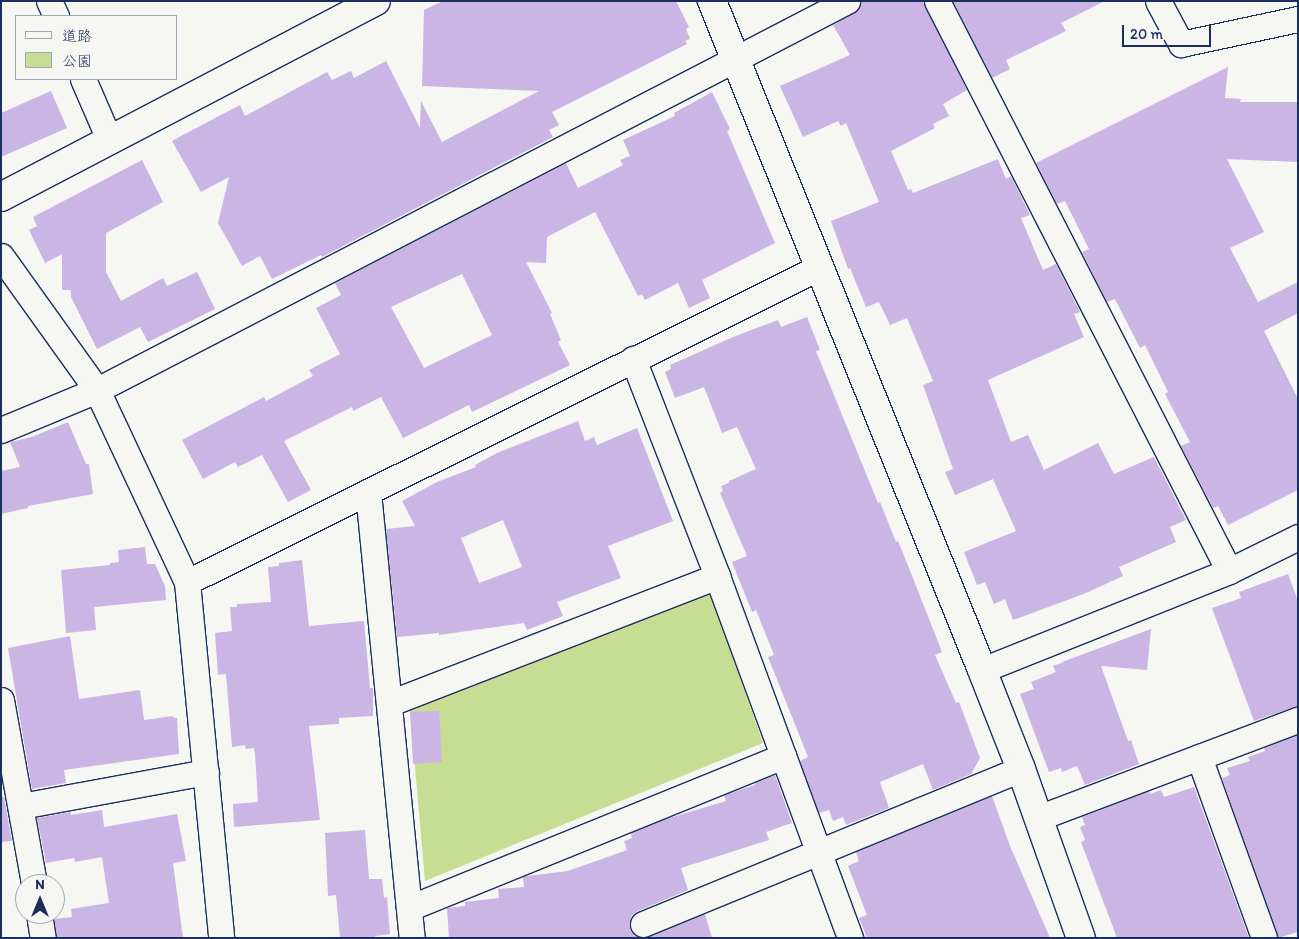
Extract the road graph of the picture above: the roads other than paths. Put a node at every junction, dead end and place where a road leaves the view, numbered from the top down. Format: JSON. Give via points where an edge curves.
{"nodes":[{"id":1,"x":49,"y":1,"type":"edge"},
{"id":2,"x":376,"y":1,"type":"edge"},
{"id":3,"x":712,"y":1,"type":"edge"},
{"id":4,"x":847,"y":1,"type":"edge"},
{"id":5,"x":937,"y":1,"type":"edge"},
{"id":6,"x":1158,"y":1,"type":"edge"},
{"id":7,"x":56,"y":15,"type":"edge"},
{"id":8,"x":1298,"y":19,"type":"edge"},
{"id":9,"x":735,"y":59,"type":"junction"},
{"id":10,"x":83,"y":80,"type":"edge"},
{"id":11,"x":109,"y":139,"type":"junction"},
{"id":12,"x":1,"y":197,"type":"edge"},
{"id":13,"x":1,"y":256,"type":"edge"},
{"id":14,"x":818,"y":268,"type":"junction"},
{"id":15,"x":634,"y":359,"type":"junction"},
{"id":16,"x":97,"y":390,"type":"junction"},
{"id":17,"x":1,"y":430,"type":"edge"},
{"id":18,"x":368,"y":492,"type":"junction"},
{"id":19,"x":1298,"y":537,"type":"edge"},
{"id":20,"x":1229,"y":571,"type":"junction"},
{"id":21,"x":717,"y":576,"type":"junction"},
{"id":22,"x":186,"y":582,"type":"junction"},
{"id":23,"x":982,"y":670,"type":"junction"},
{"id":24,"x":1,"y":700,"type":"edge"},
{"id":25,"x":390,"y":703,"type":"junction"},
{"id":26,"x":1298,"y":720,"type":"edge"},
{"id":27,"x":783,"y":756,"type":"junction"},
{"id":28,"x":1199,"y":757,"type":"junction"},
{"id":29,"x":1021,"y":769,"type":"junction"},
{"id":30,"x":206,"y":772,"type":"junction"},
{"id":31,"x":21,"y":806,"type":"junction"},
{"id":32,"x":1038,"y":818,"type":"junction"},
{"id":33,"x":819,"y":852,"type":"junction"},
{"id":34,"x":32,"y":874,"type":"edge"},
{"id":35,"x":409,"y":908,"type":"junction"},
{"id":36,"x":41,"y":924,"type":"edge"},
{"id":37,"x":643,"y":924,"type":"dead end"},
{"id":38,"x":844,"y":935,"type":"edge"},
{"id":39,"x":43,"y":938,"type":"edge"},
{"id":40,"x":220,"y":938,"type":"edge"},
{"id":41,"x":412,"y":938,"type":"edge"},
{"id":42,"x":1081,"y":938,"type":"edge"},
{"id":43,"x":1264,"y":938,"type":"edge"}],
"edges":[{"from":1,"to":7,"type":"street"},
{"from":2,"to":11,"type":"street"},
{"from":3,"to":9,"type":"street"},
{"from":4,"to":9,"type":"street"},
{"from":5,"to":20,"type":"street"},
{"from":6,"to":8,"type":"street","via":[[1181,44]]},
{"from":9,"to":14,"type":"street"},
{"from":9,"to":16,"type":"street"},
{"from":10,"to":11,"type":"street"},
{"from":11,"to":12,"type":"street"},
{"from":13,"to":16,"type":"street"},
{"from":14,"to":15,"type":"street"},
{"from":14,"to":23,"type":"street"},
{"from":15,"to":18,"type":"street"},
{"from":15,"to":21,"type":"street"},
{"from":16,"to":17,"type":"street"},
{"from":16,"to":22,"type":"street"},
{"from":18,"to":22,"type":"street"},
{"from":18,"to":25,"type":"street"},
{"from":19,"to":20,"type":"street"},
{"from":20,"to":23,"type":"street"},
{"from":21,"to":25,"type":"street"},
{"from":21,"to":27,"type":"street"},
{"from":22,"to":30,"type":"street"},
{"from":23,"to":29,"type":"street"},
{"from":24,"to":31,"type":"street"},
{"from":25,"to":35,"type":"street"},
{"from":26,"to":28,"type":"street"},
{"from":27,"to":33,"type":"street"},
{"from":27,"to":35,"type":"street"},
{"from":28,"to":32,"type":"street"},
{"from":28,"to":43,"type":"street"},
{"from":29,"to":32,"type":"street"},
{"from":29,"to":33,"type":"street"},
{"from":30,"to":31,"type":"street"},
{"from":30,"to":40,"type":"street"},
{"from":31,"to":34,"type":"street"},
{"from":32,"to":42,"type":"street"},
{"from":33,"to":37,"type":"street"},
{"from":33,"to":38,"type":"street"},
{"from":35,"to":41,"type":"street"},
{"from":36,"to":39,"type":"street"}]}
